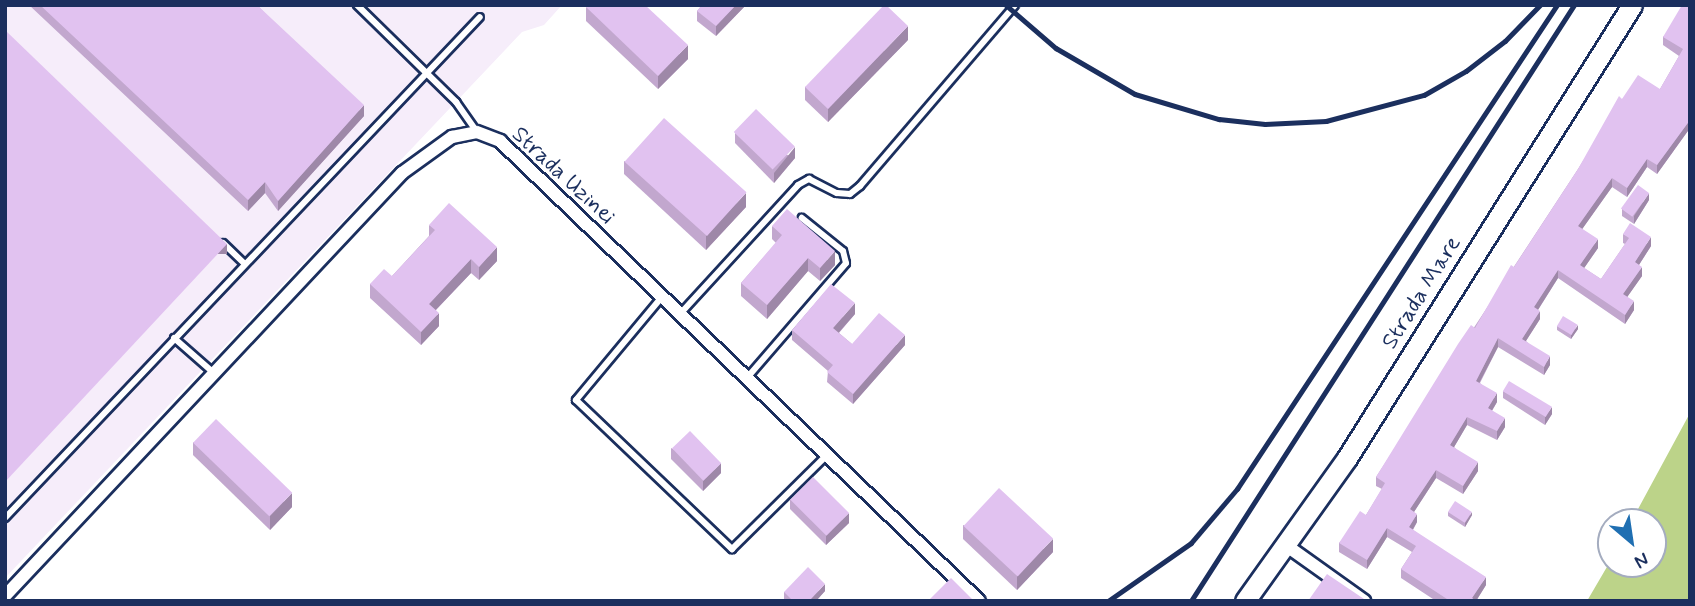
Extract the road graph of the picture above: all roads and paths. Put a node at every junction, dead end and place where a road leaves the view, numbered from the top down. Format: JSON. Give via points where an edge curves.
{"nodes":[{"id":1,"x":357,"y":5,"type":"edge"},
{"id":2,"x":1015,"y":5,"type":"edge"},
{"id":3,"x":1632,"y":5,"type":"edge"},
{"id":4,"x":480,"y":16,"type":"dead end"},
{"id":5,"x":429,"y":73,"type":"junction"},
{"id":6,"x":477,"y":132,"type":"junction"},
{"id":7,"x":803,"y":218,"type":"dead end"},
{"id":8,"x":220,"y":241,"type":"edge"},
{"id":9,"x":243,"y":262,"type":"junction"},
{"id":10,"x":661,"y":298,"type":"junction"},
{"id":11,"x":679,"y":316,"type":"junction"},
{"id":12,"x":174,"y":338,"type":"junction"},
{"id":13,"x":214,"y":373,"type":"junction"},
{"id":14,"x":745,"y":380,"type":"junction"},
{"id":15,"x":825,"y":457,"type":"junction"},
{"id":16,"x":5,"y":518,"type":"edge"},
{"id":17,"x":1287,"y":546,"type":"junction"},
{"id":18,"x":5,"y":596,"type":"edge"},
{"id":19,"x":979,"y":601,"type":"edge"},
{"id":20,"x":1245,"y":601,"type":"edge"},
{"id":21,"x":1364,"y":601,"type":"edge"}],
"edges":[{"from":1,"to":5,"type":"lane"},
{"from":2,"to":11,"type":"lane","via":[[860,186],[850,194],[837,193],[809,179],[798,185]]},
{"from":3,"to":17,"type":"main road","name":"Strada Mare"},
{"from":4,"to":5,"type":"lane"},
{"from":5,"to":6,"type":"lane"},
{"from":5,"to":9,"type":"lane"},
{"from":6,"to":10,"type":"street","name":"Strada Uzinei","via":[[500,141]]},
{"from":6,"to":13,"type":"street","name":"Strada Uzinei","via":[[452,137],[402,173]]},
{"from":7,"to":14,"type":"lane","via":[[843,251],[846,263]]},
{"from":8,"to":9,"type":"lane"},
{"from":9,"to":12,"type":"lane"},
{"from":10,"to":11,"type":"street","name":"Strada Uzinei"},
{"from":10,"to":15,"type":"lane","via":[[576,400],[732,549]]},
{"from":11,"to":14,"type":"street","name":"Strada Uzinei"},
{"from":12,"to":13,"type":"lane"},
{"from":12,"to":16,"type":"lane"},
{"from":13,"to":18,"type":"street","name":"Strada Uzinei"},
{"from":14,"to":15,"type":"street","name":"Strada Uzinei"},
{"from":15,"to":19,"type":"street","name":"Strada Uzinei"},
{"from":17,"to":20,"type":"main road","name":"Strada Mare"},
{"from":17,"to":21,"type":"street"}]}
